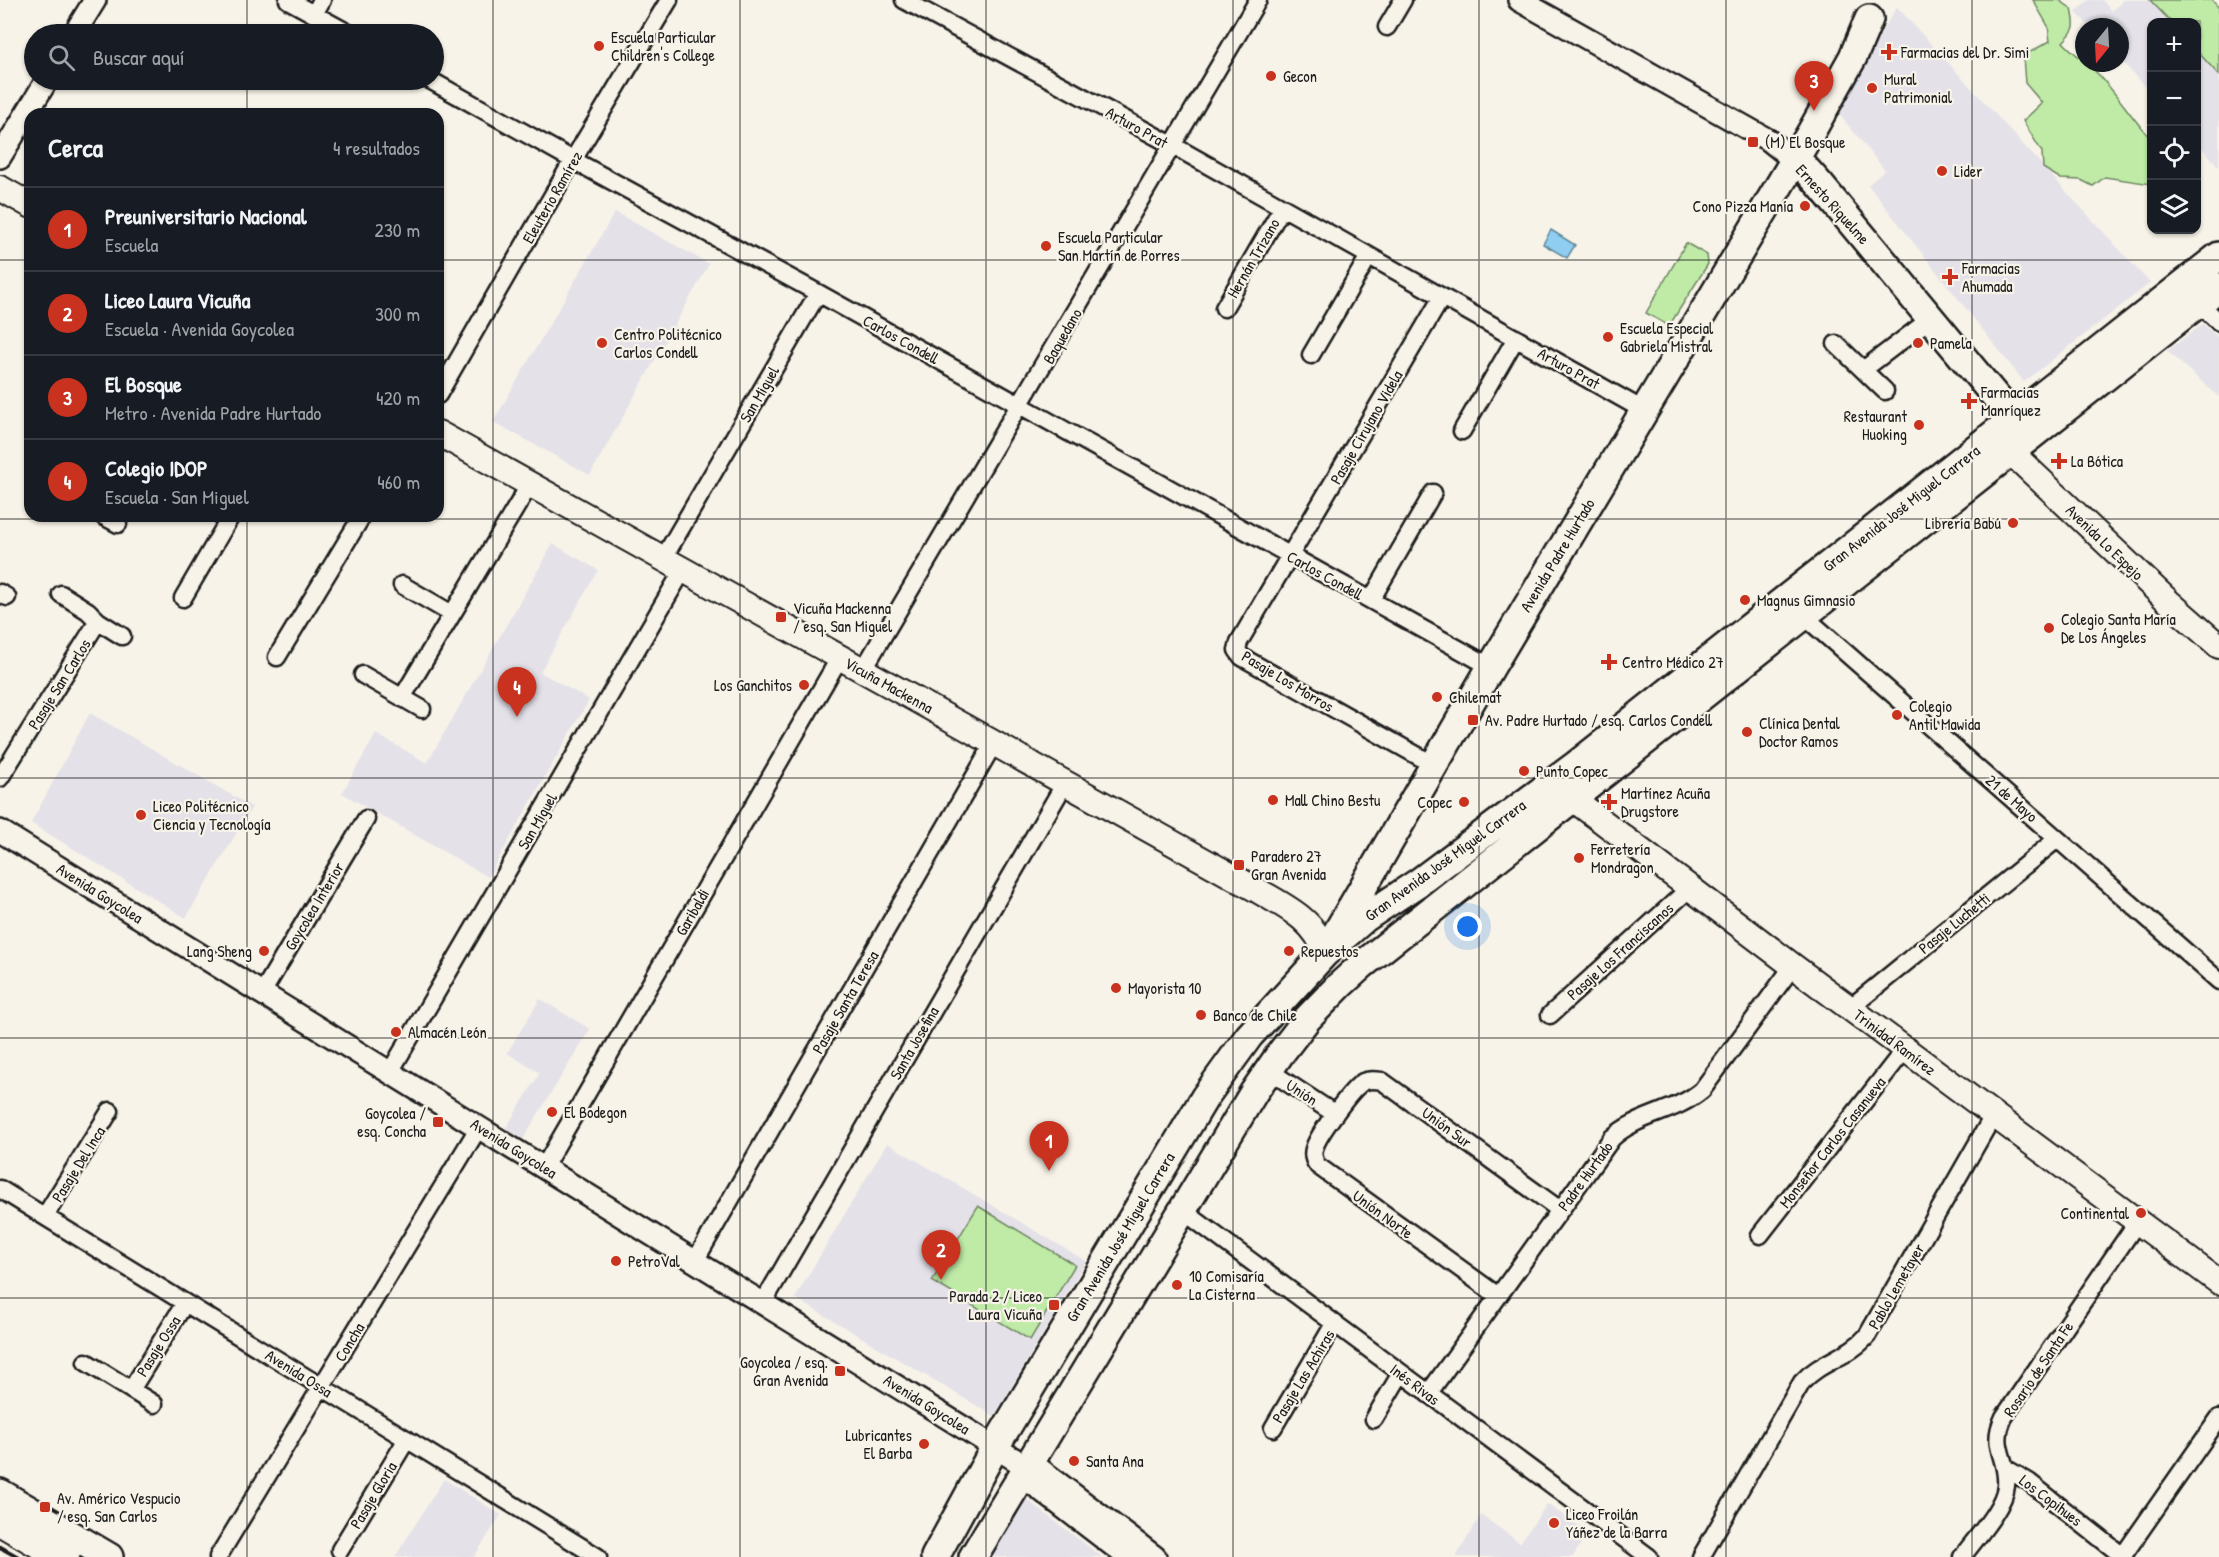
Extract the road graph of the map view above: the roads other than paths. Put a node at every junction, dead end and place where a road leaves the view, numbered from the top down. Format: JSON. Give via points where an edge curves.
{"nodes":[{"id":1,"x":94,"y":0,"type":"edge"},
{"id":2,"x":288,"y":0,"type":"edge"},
{"id":3,"x":669,"y":0,"type":"edge"},
{"id":4,"x":904,"y":0,"type":"edge"},
{"id":5,"x":1258,"y":0,"type":"edge"},
{"id":6,"x":1403,"y":0,"type":"edge"},
{"id":7,"x":1519,"y":0,"type":"edge"},
{"id":8,"x":318,"y":7,"type":"edge"},
{"id":9,"x":1875,"y":9,"type":"edge"},
{"id":10,"x":80,"y":24,"type":"edge"},
{"id":11,"x":338,"y":24,"type":"edge"},
{"id":12,"x":1387,"y":27,"type":"dead end"},
{"id":13,"x":444,"y":88,"type":"edge"},
{"id":14,"x":41,"y":90,"type":"edge"},
{"id":15,"x":30,"y":108,"type":"edge"},
{"id":16,"x":24,"y":118,"type":"edge"},
{"id":17,"x":1172,"y":146,"type":"junction"},
{"id":18,"x":0,"y":157,"type":"edge"},
{"id":19,"x":573,"y":160,"type":"junction"},
{"id":20,"x":1794,"y":160,"type":"junction"},
{"id":21,"x":0,"y":188,"type":"edge"},
{"id":22,"x":24,"y":202,"type":"edge"},
{"id":23,"x":1282,"y":208,"type":"junction"},
{"id":24,"x":1369,"y":256,"type":"junction"},
{"id":25,"x":2219,"y":256,"type":"edge"},
{"id":26,"x":2219,"y":287,"type":"edge"},
{"id":27,"x":818,"y":293,"type":"junction"},
{"id":28,"x":2189,"y":295,"type":"junction"},
{"id":29,"x":1442,"y":297,"type":"junction"},
{"id":30,"x":1224,"y":308,"type":"dead end"},
{"id":31,"x":1930,"y":319,"type":"junction"},
{"id":32,"x":2219,"y":322,"type":"edge"},
{"id":33,"x":1516,"y":339,"type":"junction"},
{"id":34,"x":1836,"y":344,"type":"dead end"},
{"id":35,"x":1311,"y":355,"type":"dead end"},
{"id":36,"x":1863,"y":370,"type":"junction"},
{"id":37,"x":444,"y":385,"type":"edge"},
{"id":38,"x":1885,"y":391,"type":"dead end"},
{"id":39,"x":1021,"y":406,"type":"junction"},
{"id":40,"x":1643,"y":410,"type":"junction"},
{"id":41,"x":1462,"y":431,"type":"dead end"},
{"id":42,"x":444,"y":436,"type":"edge"},
{"id":43,"x":2012,"y":436,"type":"junction"},
{"id":44,"x":530,"y":484,"type":"junction"},
{"id":45,"x":1433,"y":493,"type":"dead end"},
{"id":46,"x":227,"y":522,"type":"edge"},
{"id":47,"x":358,"y":522,"type":"edge"},
{"id":48,"x":1291,"y":556,"type":"junction"},
{"id":49,"x":673,"y":564,"type":"junction"},
{"id":50,"x":402,"y":585,"type":"dead end"},
{"id":51,"x":61,"y":594,"type":"dead end"},
{"id":52,"x":183,"y":598,"type":"dead end"},
{"id":53,"x":1371,"y":600,"type":"junction"},
{"id":54,"x":452,"y":614,"type":"junction"},
{"id":55,"x":1804,"y":616,"type":"junction"},
{"id":56,"x":98,"y":621,"type":"junction"},
{"id":57,"x":122,"y":636,"type":"dead end"},
{"id":58,"x":2219,"y":646,"type":"edge"},
{"id":59,"x":278,"y":657,"type":"dead end"},
{"id":60,"x":840,"y":657,"type":"junction"},
{"id":61,"x":1491,"y":667,"type":"junction"},
{"id":62,"x":863,"y":670,"type":"junction"},
{"id":63,"x":363,"y":675,"type":"dead end"},
{"id":64,"x":402,"y":698,"type":"junction"},
{"id":65,"x":422,"y":709,"type":"dead end"},
{"id":66,"x":994,"y":743,"type":"junction"},
{"id":67,"x":1434,"y":765,"type":"junction"},
{"id":68,"x":1575,"y":765,"type":"junction"},
{"id":69,"x":0,"y":778,"type":"edge"},
{"id":70,"x":1065,"y":783,"type":"junction"},
{"id":71,"x":1573,"y":798,"type":"junction"},
{"id":72,"x":366,"y":819,"type":"dead end"},
{"id":73,"x":0,"y":831,"type":"edge"},
{"id":74,"x":2057,"y":839,"type":"junction"},
{"id":75,"x":1690,"y":888,"type":"junction"},
{"id":76,"x":1324,"y":953,"type":"junction"},
{"id":77,"x":1793,"y":966,"type":"junction"},
{"id":78,"x":2219,"y":981,"type":"edge"},
{"id":79,"x":262,"y":993,"type":"junction"},
{"id":80,"x":1850,"y":1008,"type":"junction"},
{"id":81,"x":1550,"y":1015,"type":"dead end"},
{"id":82,"x":1307,"y":1019,"type":"junction"},
{"id":83,"x":1905,"y":1049,"type":"junction"},
{"id":84,"x":1268,"y":1070,"type":"junction"},
{"id":85,"x":390,"y":1072,"type":"junction"},
{"id":86,"x":110,"y":1111,"type":"dead end"},
{"id":87,"x":1335,"y":1114,"type":"junction"},
{"id":88,"x":1994,"y":1116,"type":"junction"},
{"id":89,"x":479,"y":1127,"type":"junction"},
{"id":90,"x":544,"y":1167,"type":"junction"},
{"id":91,"x":0,"y":1189,"type":"edge"},
{"id":92,"x":1182,"y":1210,"type":"junction"},
{"id":93,"x":1560,"y":1210,"type":"junction"},
{"id":94,"x":45,"y":1216,"type":"junction"},
{"id":95,"x":2138,"y":1221,"type":"junction"},
{"id":96,"x":1760,"y":1235,"type":"dead end"},
{"id":97,"x":695,"y":1261,"type":"junction"},
{"id":98,"x":2219,"y":1282,"type":"edge"},
{"id":99,"x":1498,"y":1296,"type":"junction"},
{"id":100,"x":185,"y":1302,"type":"junction"},
{"id":101,"x":763,"y":1303,"type":"junction"},
{"id":102,"x":1334,"y":1324,"type":"junction"},
{"id":103,"x":86,"y":1362,"type":"dead end"},
{"id":104,"x":1401,"y":1373,"type":"junction"},
{"id":105,"x":321,"y":1387,"type":"junction"},
{"id":106,"x":131,"y":1390,"type":"junction"},
{"id":107,"x":1428,"y":1394,"type":"junction"},
{"id":108,"x":154,"y":1404,"type":"dead end"},
{"id":109,"x":2219,"y":1418,"type":"edge"},
{"id":110,"x":1374,"y":1419,"type":"dead end"},
{"id":111,"x":1273,"y":1428,"type":"dead end"},
{"id":112,"x":407,"y":1439,"type":"junction"},
{"id":113,"x":995,"y":1447,"type":"junction"},
{"id":114,"x":1027,"y":1467,"type":"junction"},
{"id":115,"x":2005,"y":1468,"type":"junction"},
{"id":116,"x":0,"y":1493,"type":"edge"},
{"id":117,"x":0,"y":1520,"type":"edge"},
{"id":118,"x":340,"y":1551,"type":"dead end"},
{"id":119,"x":63,"y":1557,"type":"edge"},
{"id":120,"x":110,"y":1557,"type":"edge"},
{"id":121,"x":218,"y":1557,"type":"edge"},
{"id":122,"x":598,"y":1557,"type":"edge"},
{"id":123,"x":935,"y":1557,"type":"edge"},
{"id":124,"x":973,"y":1557,"type":"edge"},
{"id":125,"x":1128,"y":1557,"type":"edge"},
{"id":126,"x":1155,"y":1557,"type":"edge"},
{"id":127,"x":1648,"y":1557,"type":"edge"},
{"id":128,"x":1701,"y":1557,"type":"edge"},
{"id":129,"x":1962,"y":1557,"type":"edge"},
{"id":130,"x":2123,"y":1557,"type":"edge"}],
"edges":[{"from":1,"to":10,"type":"street"},
{"from":2,"to":8,"type":"street"},
{"from":3,"to":19,"type":"street","name":"Eleuterio Ramírez"},
{"from":4,"to":17,"type":"street","name":"Arturo Prat"},
{"from":5,"to":17,"type":"street","name":"Baquedano"},
{"from":6,"to":12,"type":"street"},
{"from":7,"to":20,"type":"street","name":"Ernesto Riquelme","via":[[1777,145]]},
{"from":8,"to":11,"type":"street"},
{"from":9,"to":20,"type":"main road","name":"Avenida Padre Hurtado","via":[[1833,64],[1798,134]]},
{"from":13,"to":19,"type":"street","name":"Carlos Condell"},
{"from":14,"to":15,"type":"street"},
{"from":16,"to":18,"type":"street"},
{"from":17,"to":23,"type":"street","name":"Arturo Prat"},
{"from":17,"to":39,"type":"street","name":"Baquedano"},
{"from":19,"to":27,"type":"street","name":"Carlos Condell"},
{"from":19,"to":37,"type":"street","name":"Eleuterio Ramírez"},
{"from":20,"to":31,"type":"main road","name":"Ernesto Riquelme","via":[[1814,178]]},
{"from":20,"to":40,"type":"main road","name":"Avenida Padre Hurtado"},
{"from":21,"to":22,"type":"main road"},
{"from":23,"to":24,"type":"street","name":"Arturo Prat"},
{"from":23,"to":30,"type":"street","name":"Hernán Trizano"},
{"from":24,"to":29,"type":"street","name":"Arturo Prat"},
{"from":24,"to":35,"type":"street"},
{"from":25,"to":28,"type":"main road","name":"Gran Avenida José Miguel Carrera"},
{"from":26,"to":28,"type":"main road","name":"Gran Avenida José Miguel Carrera"},
{"from":27,"to":39,"type":"street","name":"Carlos Condell"},
{"from":27,"to":49,"type":"street","name":"San Miguel"},
{"from":28,"to":32,"type":"street"},
{"from":28,"to":43,"type":"main road","name":"Gran Avenida José Miguel Carrera"},
{"from":29,"to":33,"type":"street","name":"Arturo Prat"},
{"from":29,"to":48,"type":"street","name":"Pasaje Cirujano Videla"},
{"from":31,"to":36,"type":"street"},
{"from":31,"to":43,"type":"main road","name":"Ernesto Riquelme"},
{"from":33,"to":40,"type":"street","name":"Arturo Prat"},
{"from":33,"to":41,"type":"street"},
{"from":34,"to":36,"type":"street"},
{"from":36,"to":38,"type":"street"},
{"from":39,"to":48,"type":"street","name":"Carlos Condell"},
{"from":39,"to":62,"type":"street","name":"Baquedano"},
{"from":40,"to":61,"type":"main road","name":"Avenida Padre Hurtado"},
{"from":42,"to":44,"type":"main road","name":"Vicuña Mackenna"},
{"from":43,"to":55,"type":"main road","name":"Gran Avenida José Miguel Carrera"},
{"from":43,"to":58,"type":"main road","name":"Avenida Lo Espejo","via":[[2169,602]]},
{"from":43,"to":68,"type":"main road","name":"Gran Avenida José Miguel Carrera"},
{"from":44,"to":49,"type":"main road","name":"Vicuña Mackenna"},
{"from":44,"to":54,"type":"street"},
{"from":45,"to":53,"type":"street","name":"Carlos Condell"},
{"from":46,"to":52,"type":"street"},
{"from":47,"to":59,"type":"street"},
{"from":48,"to":53,"type":"street","name":"Carlos Condell"},
{"from":48,"to":67,"type":"street","name":"Pasaje Los Morros","via":[[1237,646],[1239,654]]},
{"from":49,"to":60,"type":"main road","name":"Vicuña Mackenna"},
{"from":49,"to":85,"type":"street","name":"San Miguel"},
{"from":50,"to":54,"type":"street"},
{"from":51,"to":56,"type":"street","name":"Pasaje San Carlos"},
{"from":53,"to":61,"type":"street","name":"Carlos Condell"},
{"from":54,"to":64,"type":"street"},
{"from":55,"to":71,"type":"main road","name":"Gran Avenida José Miguel Carrera"},
{"from":55,"to":74,"type":"street","name":"21 de Mayo"},
{"from":56,"to":57,"type":"street","name":"Pasaje San Carlos"},
{"from":56,"to":69,"type":"street","name":"Pasaje San Carlos"},
{"from":60,"to":62,"type":"main road","name":"Vicuña Mackenna"},
{"from":60,"to":90,"type":"street","name":"Garibaldi"},
{"from":61,"to":67,"type":"main road","name":"Avenida Padre Hurtado"},
{"from":62,"to":66,"type":"main road","name":"Vicuña Mackenna"},
{"from":63,"to":64,"type":"street"},
{"from":64,"to":65,"type":"street"},
{"from":66,"to":70,"type":"main road","name":"Vicuña Mackenna"},
{"from":66,"to":97,"type":"street","name":"Pasaje Santa Teresa"},
{"from":67,"to":76,"type":"main road","name":"Avenida Padre Hurtado"},
{"from":68,"to":71,"type":"main road"},
{"from":68,"to":76,"type":"main road","name":"Gran Avenida José Miguel Carrera","via":[[1365,918]]},
{"from":70,"to":76,"type":"main road","name":"Vicuña Mackenna","via":[[1297,915],[1317,934]]},
{"from":70,"to":101,"type":"street","name":"Santa Josefina"},
{"from":71,"to":75,"type":"main road","name":"Trinidad Ramírez"},
{"from":71,"to":82,"type":"main road","name":"Gran Avenida José Miguel Carrera","via":[[1362,965]]},
{"from":72,"to":79,"type":"street","name":"Goycolea Interior"},
{"from":73,"to":79,"type":"street","name":"Avenida Goycolea"},
{"from":74,"to":78,"type":"street","name":"21 de Mayo"},
{"from":74,"to":80,"type":"street","name":"Pasaje Luchetti"},
{"from":75,"to":77,"type":"main road","name":"Trinidad Ramírez"},
{"from":75,"to":81,"type":"street","name":"Pasaje Los Franciscanos"},
{"from":76,"to":82,"type":"main road","via":[[1322,977]]},
{"from":76,"to":113,"type":"main road","name":"Gran Avenida José Miguel Carrera","via":[[1249,1036],[1205,1097]]},
{"from":77,"to":80,"type":"main road","name":"Trinidad Ramírez"},
{"from":77,"to":93,"type":"street","name":"Padre Hurtado","via":[[1702,1090],[1683,1104],[1631,1123],[1617,1133]]},
{"from":79,"to":85,"type":"street","name":"Avenida Goycolea"},
{"from":80,"to":83,"type":"main road","name":"Trinidad Ramírez"},
{"from":82,"to":84,"type":"main road","name":"Gran Avenida José Miguel Carrera"},
{"from":83,"to":88,"type":"main road","name":"Trinidad Ramírez"},
{"from":83,"to":96,"type":"street","name":"Monseñor Carlos Casanueva"},
{"from":84,"to":87,"type":"street","name":"Unión"},
{"from":84,"to":92,"type":"main road","name":"Gran Avenida José Miguel Carrera"},
{"from":85,"to":89,"type":"street","name":"Avenida Goycolea"},
{"from":86,"to":94,"type":"street","name":"Pasaje Del Inca"},
{"from":87,"to":93,"type":"street","name":"Unión Sur","via":[[1363,1082],[1382,1081]]},
{"from":87,"to":99,"type":"street","name":"Unión Norte","via":[[1314,1146],[1318,1166]]},
{"from":88,"to":95,"type":"main road","name":"Trinidad Ramírez"},
{"from":88,"to":128,"type":"street","name":"Pablo Lemetayer","via":[[1867,1336],[1852,1350],[1816,1368],[1802,1382]]},
{"from":89,"to":90,"type":"street","name":"Avenida Goycolea"},
{"from":89,"to":105,"type":"street","name":"Concha"},
{"from":90,"to":97,"type":"street","name":"Avenida Goycolea"},
{"from":91,"to":94,"type":"street","name":"Avenida Ossa"},
{"from":92,"to":102,"type":"street","name":"Inés Rivas"},
{"from":92,"to":114,"type":"main road","name":"Gran Avenida José Miguel Carrera"},
{"from":93,"to":99,"type":"street","name":"Padre Hurtado"},
{"from":94,"to":100,"type":"street","name":"Avenida Ossa"},
{"from":95,"to":98,"type":"main road","name":"Trinidad Ramírez"},
{"from":95,"to":115,"type":"street","name":"Rosario de Santa Fe","via":[[2004,1417],[1998,1444]]},
{"from":97,"to":101,"type":"street","name":"Avenida Goycolea"},
{"from":99,"to":107,"type":"street","name":"Padre Hurtado"},
{"from":100,"to":105,"type":"street","name":"Avenida Ossa"},
{"from":100,"to":106,"type":"street","name":"Pasaje Ossa"},
{"from":101,"to":113,"type":"street","name":"Avenida Goycolea"},
{"from":102,"to":104,"type":"street","name":"Inés Rivas"},
{"from":102,"to":111,"type":"street","name":"Pasaje Las Achiras"},
{"from":103,"to":106,"type":"street","name":"Pasaje Ossa"},
{"from":104,"to":107,"type":"street","name":"Inés Rivas"},
{"from":104,"to":110,"type":"street"},
{"from":105,"to":112,"type":"street","name":"Avenida Ossa"},
{"from":105,"to":121,"type":"street","name":"Concha"},
{"from":106,"to":108,"type":"street","name":"Pasaje Ossa"},
{"from":107,"to":127,"type":"street","name":"Inés Rivas"},
{"from":109,"to":130,"type":"street"},
{"from":112,"to":118,"type":"street","name":"Pasaje Gloria"},
{"from":112,"to":122,"type":"street","name":"Avenida Ossa"},
{"from":113,"to":114,"type":"street","name":"Avenida Goycolea"},
{"from":113,"to":123,"type":"main road","name":"Gran Avenida José Miguel Carrera"},
{"from":114,"to":124,"type":"main road","name":"Gran Avenida José Miguel Carrera"},
{"from":114,"to":125,"type":"street","name":"Avenida Goycolea","via":[[1033,1484]]},
{"from":114,"to":126,"type":"street","name":"Avenida Goycolea","via":[[1047,1474]]},
{"from":115,"to":129,"type":"street","name":"Rosario de Santa Fe","via":[[2002,1499]]},
{"from":115,"to":130,"type":"street","name":"Los Copihues","via":[[2029,1482]]},
{"from":116,"to":120,"type":"main road"},
{"from":117,"to":119,"type":"highway"}]}
